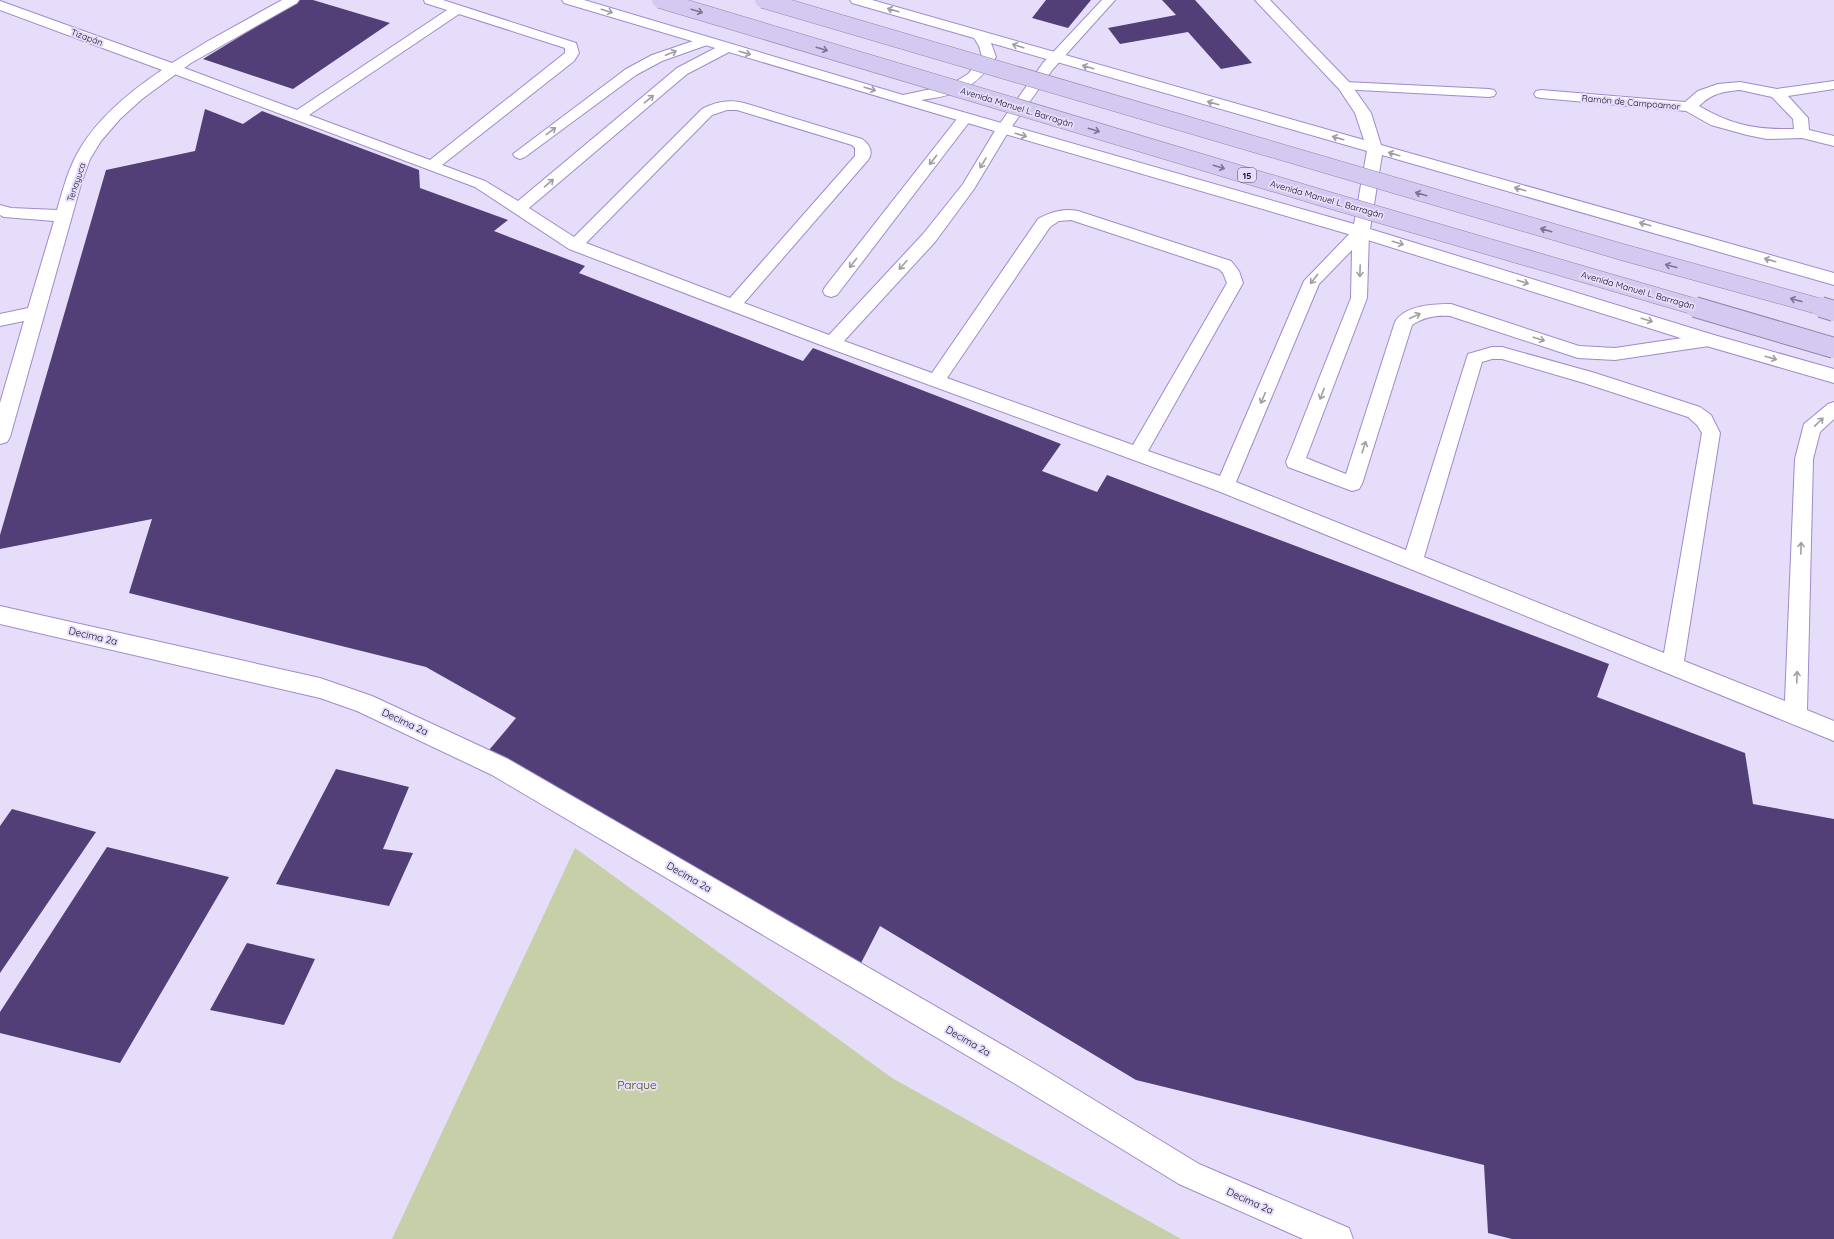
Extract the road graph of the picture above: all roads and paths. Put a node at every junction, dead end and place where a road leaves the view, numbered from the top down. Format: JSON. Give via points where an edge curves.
{"nodes":[{"id":1,"x":292,"y":0,"type":"edge"},
{"id":2,"x":430,"y":0,"type":"edge"},
{"id":3,"x":569,"y":0,"type":"edge"},
{"id":4,"x":660,"y":0,"type":"edge"},
{"id":5,"x":763,"y":0,"type":"edge"},
{"id":6,"x":857,"y":0,"type":"edge"},
{"id":7,"x":1109,"y":0,"type":"edge"},
{"id":8,"x":1264,"y":0,"type":"edge"},
{"id":9,"x":0,"y":5,"type":"edge"},
{"id":10,"x":457,"y":9,"type":"junction"},
{"id":11,"x":979,"y":34,"type":"junction"},
{"id":12,"x":705,"y":41,"type":"junction"},
{"id":13,"x":726,"y":48,"type":"junction"},
{"id":14,"x":1055,"y":58,"type":"junction"},
{"id":15,"x":174,"y":69,"type":"junction"},
{"id":16,"x":1834,"y":85,"type":"edge"},
{"id":17,"x":1345,"y":86,"type":"junction"},
{"id":18,"x":1489,"y":93,"type":"dead end"},
{"id":19,"x":1777,"y":93,"type":"junction"},
{"id":20,"x":1541,"y":94,"type":"dead end"},
{"id":21,"x":901,"y":98,"type":"junction"},
{"id":22,"x":1689,"y":107,"type":"junction"},
{"id":23,"x":298,"y":116,"type":"junction"},
{"id":24,"x":965,"y":118,"type":"junction"},
{"id":25,"x":1003,"y":129,"type":"junction"},
{"id":26,"x":1802,"y":133,"type":"junction"},
{"id":27,"x":1834,"y":141,"type":"edge"},
{"id":28,"x":1375,"y":149,"type":"junction"},
{"id":29,"x":520,"y":154,"type":"dead end"},
{"id":30,"x":431,"y":166,"type":"junction"},
{"id":31,"x":519,"y":208,"type":"junction"},
{"id":32,"x":0,"y":210,"type":"edge"},
{"id":33,"x":64,"y":216,"type":"junction"},
{"id":34,"x":1361,"y":232,"type":"junction"},
{"id":35,"x":575,"y":245,"type":"junction"},
{"id":36,"x":1834,"y":278,"type":"edge"},
{"id":37,"x":831,"y":291,"type":"dead end"},
{"id":38,"x":733,"y":305,"type":"junction"},
{"id":39,"x":1834,"y":311,"type":"edge"},
{"id":40,"x":35,"y":313,"type":"junction"},
{"id":41,"x":0,"y":320,"type":"edge"},
{"id":42,"x":1709,"y":340,"type":"junction"},
{"id":43,"x":832,"y":343,"type":"junction"},
{"id":44,"x":1834,"y":348,"type":"edge"},
{"id":45,"x":1834,"y":376,"type":"edge"},
{"id":46,"x":936,"y":381,"type":"junction"},
{"id":47,"x":1834,"y":409,"type":"edge"},
{"id":48,"x":0,"y":437,"type":"edge"},
{"id":49,"x":1137,"y":454,"type":"junction"},
{"id":50,"x":1225,"y":486,"type":"junction"},
{"id":51,"x":1413,"y":562,"type":"junction"},
{"id":52,"x":0,"y":615,"type":"edge"},
{"id":53,"x":1672,"y":667,"type":"junction"},
{"id":54,"x":1796,"y":716,"type":"junction"},
{"id":55,"x":1834,"y":731,"type":"edge"},
{"id":56,"x":1338,"y":1239,"type":"edge"}],
"edges":[{"from":1,"to":15,"type":"street","name":"Tenayuca"},
{"from":2,"to":10,"type":"lane"},
{"from":3,"to":12,"type":"street","one_way":true},
{"from":4,"to":44,"type":"highway","name":"Avenida Manuel L. Barragán","number":"15","one_way":true,"bridge":true},
{"from":39,"to":5,"type":"highway","one_way":true,"bridge":true,"via":[[1607,248]]},
{"from":11,"to":6,"type":"street","one_way":true},
{"from":7,"to":14,"type":"lane"},
{"from":8,"to":17,"type":"street"},
{"from":9,"to":15,"type":"street","name":"Tizapán"},
{"from":10,"to":23,"type":"lane"},
{"from":10,"to":30,"type":"lane","via":[[569,45],[572,53],[569,58]]},
{"from":14,"to":11,"type":"street","one_way":true},
{"from":11,"to":21,"type":"street","via":[[989,57],[981,70],[969,81],[952,90]]},
{"from":12,"to":13,"type":"street"},
{"from":29,"to":12,"type":"lane","one_way":true,"via":[[631,72],[657,58]]},
{"from":13,"to":21,"type":"street","one_way":true},
{"from":31,"to":13,"type":"lane","one_way":true,"via":[[682,71]]},
{"from":14,"to":25,"type":"lane"},
{"from":28,"to":14,"type":"street","one_way":true},
{"from":15,"to":23,"type":"lane"},
{"from":15,"to":33,"type":"street","name":"Tenayuca","via":[[119,111],[94,139],[80,166]]},
{"from":16,"to":19,"type":"street"},
{"from":17,"to":18,"type":"street"},
{"from":17,"to":28,"type":"street","via":[[1363,113]]},
{"from":19,"to":22,"type":"street","via":[[1740,86],[1718,88],[1703,94]]},
{"from":19,"to":26,"type":"street","via":[[1800,118]]},
{"from":20,"to":22,"type":"street","name":"Ramón de Campoamor"},
{"from":21,"to":24,"type":"street"},
{"from":22,"to":26,"type":"street","name":"Ramón de Campoamor","via":[[1716,122],[1747,130],[1767,134]]},
{"from":23,"to":30,"type":"lane"},
{"from":24,"to":25,"type":"street"},
{"from":24,"to":37,"type":"lane","one_way":true},
{"from":25,"to":34,"type":"street","one_way":true},
{"from":25,"to":43,"type":"lane","one_way":true,"via":[[969,186],[928,238]]},
{"from":26,"to":27,"type":"street","name":"Ramón de Campoamor"},
{"from":28,"to":34,"type":"street"},
{"from":36,"to":28,"type":"street","one_way":true},
{"from":30,"to":31,"type":"lane","via":[[480,184]]},
{"from":31,"to":35,"type":"lane"},
{"from":32,"to":33,"type":"street","via":[[10,213]]},
{"from":33,"to":40,"type":"street","name":"Tenayuca"},
{"from":34,"to":42,"type":"street","one_way":true},
{"from":34,"to":42,"type":"lane","one_way":true,"via":[[1359,298],[1295,462],[1352,484],[1404,322],[1417,313],[1437,309],[1451,310],[1578,352],[1598,354],[1623,353]]},
{"from":34,"to":50,"type":"lane","one_way":true,"via":[[1312,281]]},
{"from":35,"to":38,"type":"lane"},
{"from":35,"to":38,"type":"lane","via":[[708,112],[716,107],[740,106],[857,142],[862,146],[863,158]]},
{"from":38,"to":43,"type":"lane"},
{"from":40,"to":41,"type":"street"},
{"from":40,"to":48,"type":"street","name":"Tenayuca"},
{"from":42,"to":45,"type":"street","one_way":true},
{"from":43,"to":46,"type":"lane"},
{"from":46,"to":49,"type":"lane"},
{"from":46,"to":49,"type":"lane","via":[[1044,223],[1055,216],[1072,215],[1225,265],[1231,271],[1235,284]]},
{"from":54,"to":47,"type":"lane","one_way":true,"via":[[1804,459],[1811,429]]},
{"from":49,"to":50,"type":"lane"},
{"from":50,"to":51,"type":"lane"},
{"from":51,"to":53,"type":"lane"},
{"from":51,"to":53,"type":"lane","via":[[1474,358],[1502,353],[1694,412],[1704,420],[1711,433]]},
{"from":52,"to":56,"type":"street","name":"Decima 2a","via":[[320,688],[364,703],[500,767],[1027,1075],[1189,1174]]},
{"from":53,"to":54,"type":"lane"},
{"from":54,"to":55,"type":"lane"}]}
